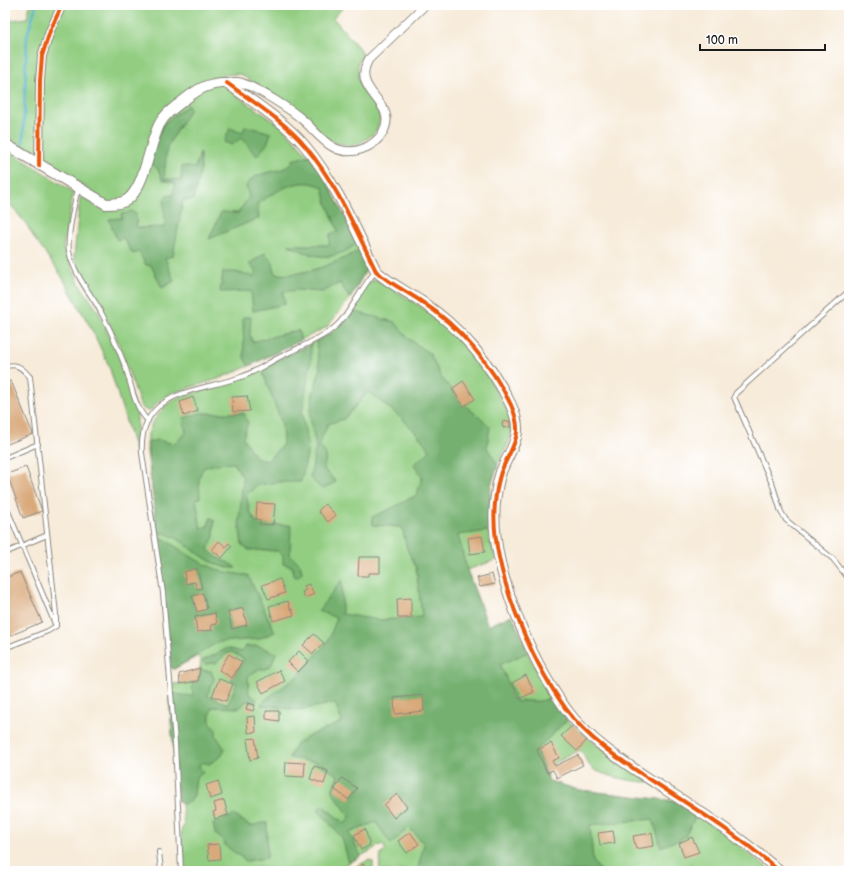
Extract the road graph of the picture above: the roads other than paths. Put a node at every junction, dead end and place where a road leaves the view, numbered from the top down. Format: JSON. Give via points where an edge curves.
{"nodes":[{"id":1,"x":62,"y":5,"type":"edge"},
{"id":2,"x":424,"y":5,"type":"edge"},
{"id":3,"x":227,"y":83,"type":"junction"},
{"id":4,"x":5,"y":144,"type":"edge"},
{"id":5,"x":39,"y":166,"type":"junction"},
{"id":6,"x":79,"y":188,"type":"junction"},
{"id":7,"x":376,"y":271,"type":"junction"},
{"id":8,"x":849,"y":291,"type":"edge"},
{"id":9,"x":5,"y":367,"type":"edge"},
{"id":10,"x":148,"y":421,"type":"junction"},
{"id":11,"x":38,"y":444,"type":"junction"},
{"id":12,"x":5,"y":458,"type":"edge"},
{"id":13,"x":5,"y":504,"type":"edge"},
{"id":14,"x":48,"y":535,"type":"junction"},
{"id":15,"x":23,"y":546,"type":"junction"},
{"id":16,"x":5,"y":553,"type":"edge"},
{"id":17,"x":849,"y":579,"type":"edge"},
{"id":18,"x":56,"y":626,"type":"junction"},
{"id":19,"x":5,"y":648,"type":"edge"},
{"id":20,"x":159,"y":852,"type":"dead end"},
{"id":21,"x":161,"y":871,"type":"edge"},
{"id":22,"x":181,"y":871,"type":"edge"},
{"id":23,"x":779,"y":871,"type":"edge"}],
"edges":[{"from":1,"to":5,"type":"street","via":[[42,56]]},
{"from":2,"to":3,"type":"street","via":[[363,68],[364,81],[382,106],[387,118],[381,136],[371,146],[341,150],[328,144],[302,119],[248,86],[241,82]]},
{"from":3,"to":6,"type":"street","via":[[198,89],[166,115],[154,137],[144,170],[126,201],[106,204]]},
{"from":3,"to":7,"type":"street","via":[[287,128],[305,146],[328,176]]},
{"from":4,"to":5,"type":"street"},
{"from":5,"to":6,"type":"street"},
{"from":6,"to":10,"type":"lane","via":[[69,240],[71,258],[83,285],[111,332],[139,411]]},
{"from":7,"to":10,"type":"lane","via":[[367,280],[345,315],[328,332],[242,377],[174,395],[160,405]]},
{"from":7,"to":23,"type":"street","via":[[423,302],[456,330],[485,362],[511,406],[517,424],[517,439],[500,474],[495,504],[497,547],[507,586],[524,634],[566,709],[589,735],[628,765],[703,814]]},
{"from":8,"to":17,"type":"lane","via":[[734,396],[786,520],[833,559]]},
{"from":9,"to":11,"type":"lane","via":[[21,367],[30,377]]},
{"from":10,"to":22,"type":"lane","via":[[142,442],[163,593],[175,743]]},
{"from":11,"to":12,"type":"lane"},
{"from":11,"to":14,"type":"lane"},
{"from":13,"to":15,"type":"lane"},
{"from":14,"to":15,"type":"lane"},
{"from":14,"to":18,"type":"lane"},
{"from":15,"to":16,"type":"lane"},
{"from":15,"to":18,"type":"lane"},
{"from":18,"to":19,"type":"lane"},
{"from":20,"to":21,"type":"lane"}]}
